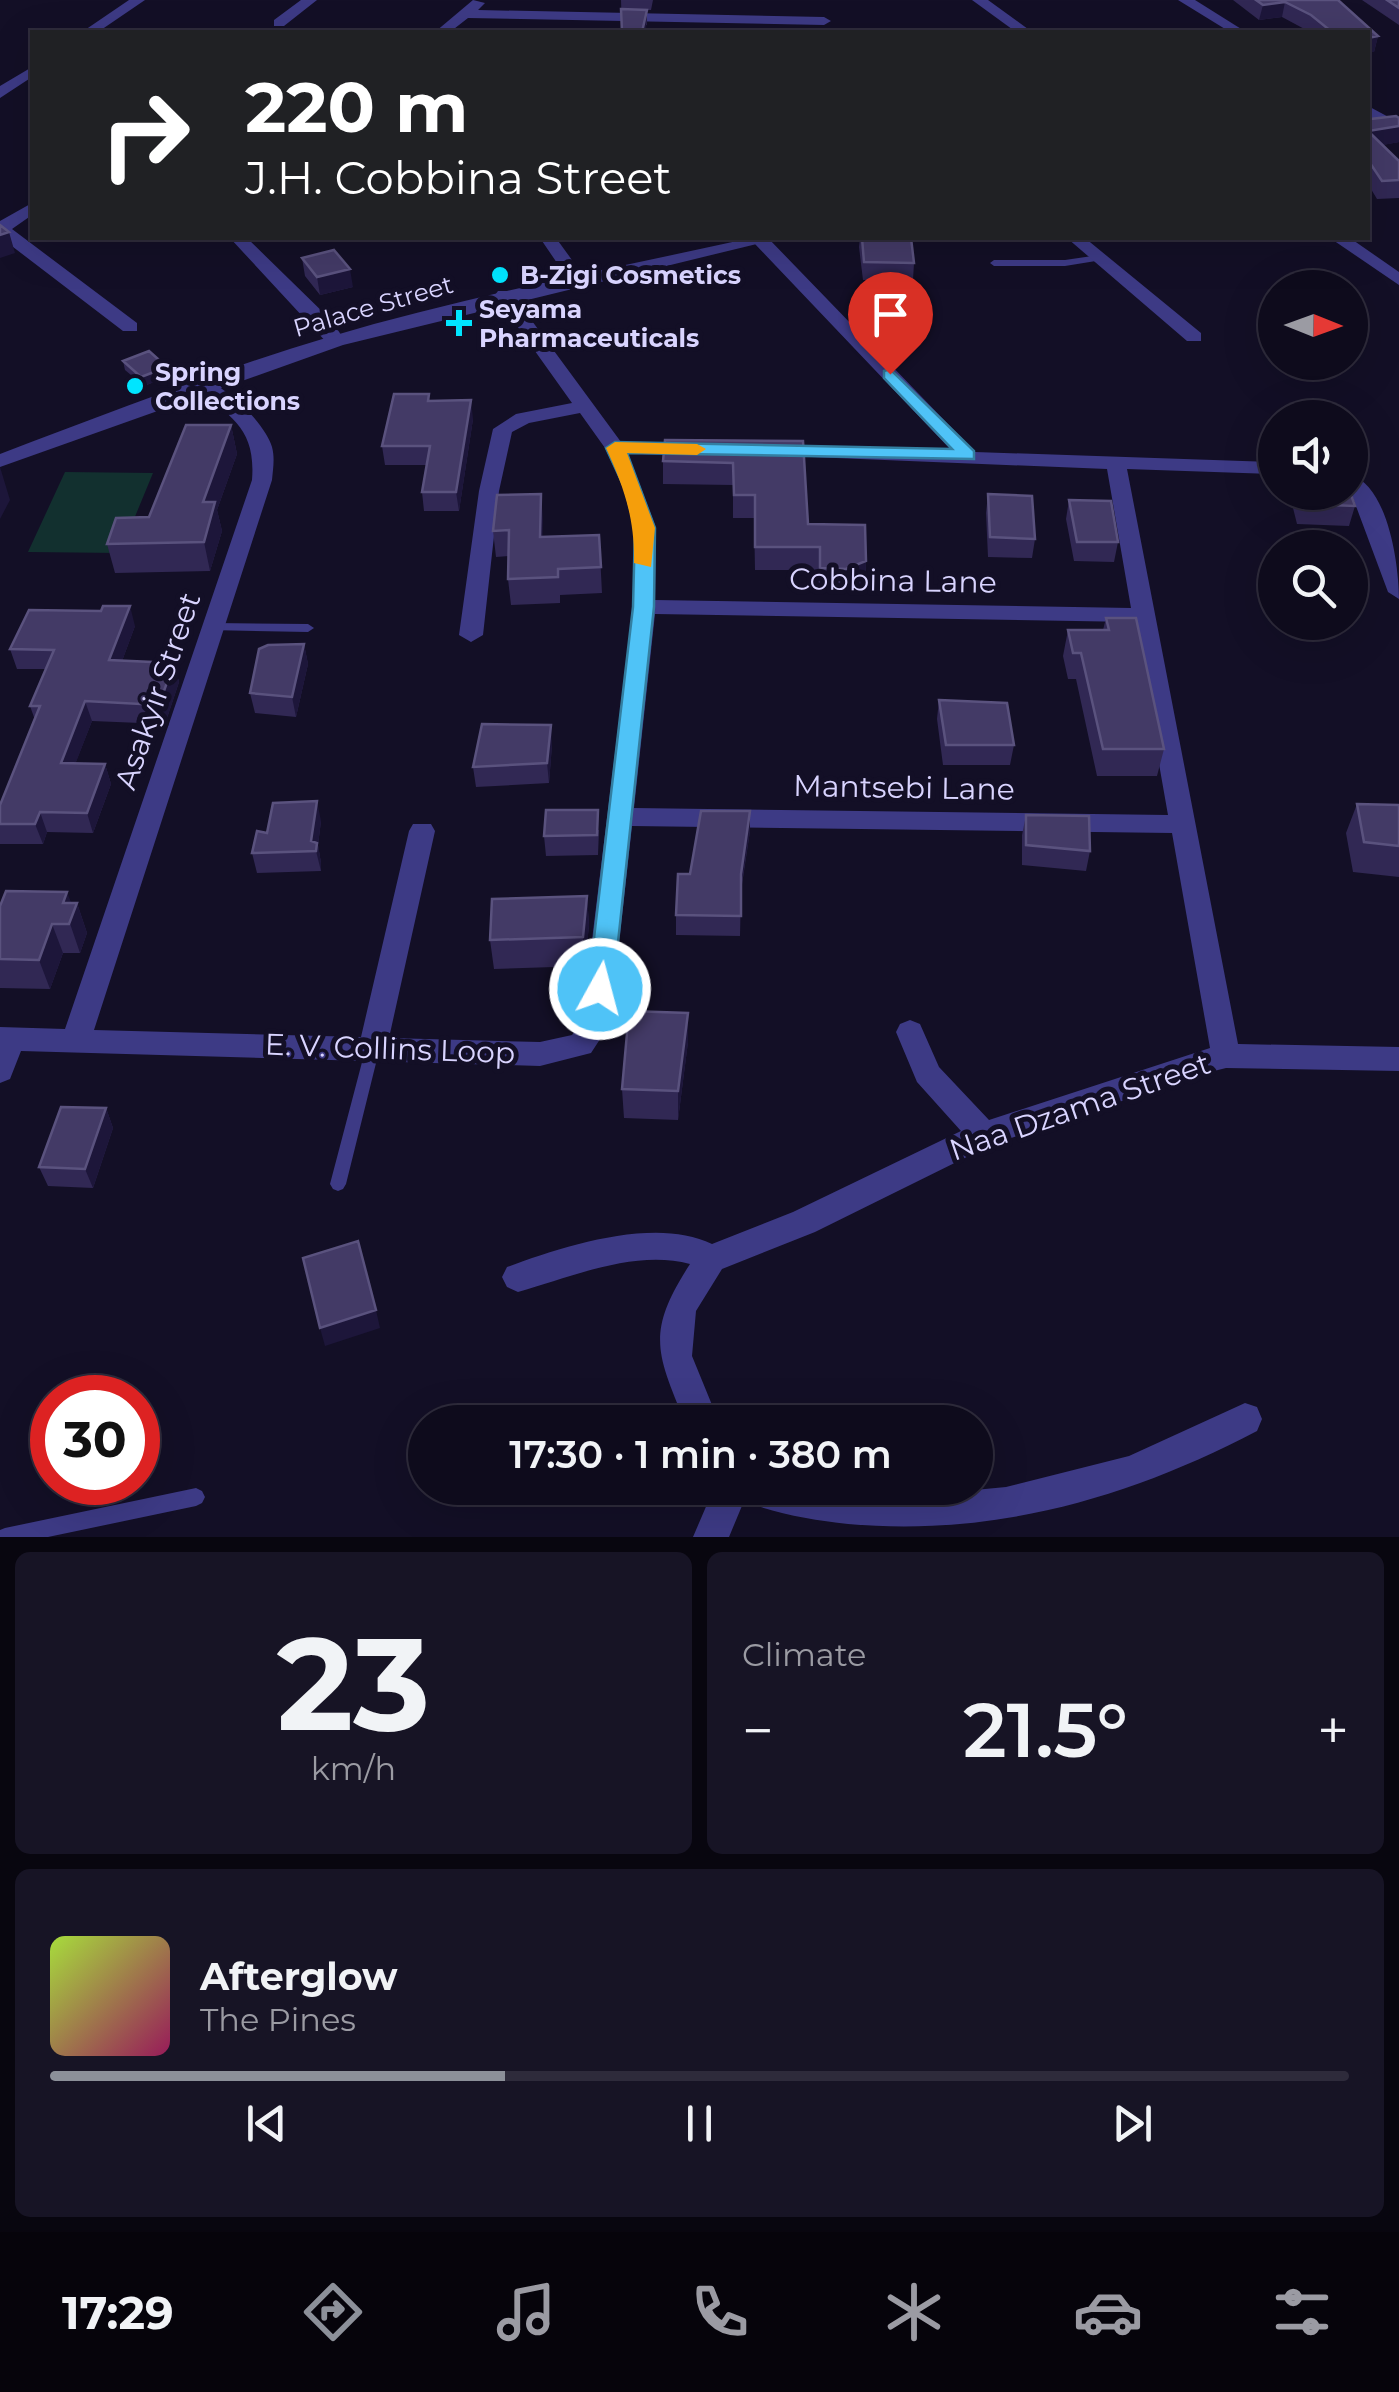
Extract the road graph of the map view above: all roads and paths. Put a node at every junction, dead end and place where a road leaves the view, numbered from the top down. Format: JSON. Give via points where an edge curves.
{"nodes":[{"id":1,"x":109,"y":0,"type":"edge"},
{"id":2,"x":310,"y":0,"type":"edge"},
{"id":3,"x":482,"y":0,"type":"edge"},
{"id":4,"x":980,"y":0,"type":"edge"},
{"id":5,"x":1185,"y":0,"type":"edge"},
{"id":6,"x":135,"y":2,"type":"edge"},
{"id":7,"x":467,"y":14,"type":"junction"},
{"id":8,"x":824,"y":21,"type":"dead end"},
{"id":9,"x":279,"y":23,"type":"dead end"},
{"id":10,"x":93,"y":30,"type":"edge"},
{"id":11,"x":445,"y":30,"type":"edge"},
{"id":12,"x":1022,"y":30,"type":"edge"},
{"id":13,"x":1236,"y":30,"type":"edge"},
{"id":14,"x":30,"y":72,"type":"edge"},
{"id":15,"x":0,"y":94,"type":"edge"},
{"id":16,"x":1370,"y":111,"type":"edge"},
{"id":17,"x":1394,"y":123,"type":"edge"},
{"id":18,"x":30,"y":209,"type":"edge"},
{"id":19,"x":0,"y":229,"type":"edge"},
{"id":20,"x":240,"y":240,"type":"edge"},
{"id":21,"x":549,"y":240,"type":"edge"},
{"id":22,"x":761,"y":240,"type":"edge"},
{"id":23,"x":767,"y":240,"type":"edge"},
{"id":24,"x":1077,"y":240,"type":"edge"},
{"id":25,"x":1342,"y":240,"type":"edge"},
{"id":26,"x":1099,"y":258,"type":"junction"},
{"id":27,"x":994,"y":263,"type":"dead end"},
{"id":28,"x":576,"y":278,"type":"junction"},
{"id":29,"x":1399,"y":280,"type":"edge"},
{"id":30,"x":504,"y":296,"type":"junction"},
{"id":31,"x":130,"y":327,"type":"dead end"},
{"id":32,"x":1194,"y":337,"type":"dead end"},
{"id":33,"x":336,"y":341,"type":"junction"},
{"id":34,"x":202,"y":384,"type":"junction"},
{"id":35,"x":586,"y":406,"type":"junction"},
{"id":36,"x":615,"y":448,"type":"junction"},
{"id":37,"x":713,"y":450,"type":"edge"},
{"id":38,"x":752,"y":450,"type":"edge"},
{"id":39,"x":968,"y":455,"type":"junction"},
{"id":40,"x":0,"y":461,"type":"edge"},
{"id":41,"x":1116,"y":464,"type":"junction"},
{"id":42,"x":1258,"y":468,"type":"edge"},
{"id":43,"x":1368,"y":506,"type":"edge"},
{"id":44,"x":1399,"y":592,"type":"edge"},
{"id":45,"x":644,"y":607,"type":"junction"},
{"id":46,"x":1141,"y":615,"type":"junction"},
{"id":47,"x":214,"y":627,"type":"junction"},
{"id":48,"x":308,"y":628,"type":"dead end"},
{"id":49,"x":472,"y":635,"type":"dead end"},
{"id":50,"x":621,"y":818,"type":"junction"},
{"id":51,"x":1186,"y":824,"type":"junction"},
{"id":52,"x":422,"y":831,"type":"dead end"},
{"id":53,"x":910,"y":1032,"type":"dead end"},
{"id":54,"x":6,"y":1039,"type":"edge"},
{"id":55,"x":76,"y":1040,"type":"junction"},
{"id":56,"x":372,"y":1047,"type":"junction"},
{"id":57,"x":1226,"y":1056,"type":"junction"},
{"id":58,"x":1399,"y":1059,"type":"edge"},
{"id":59,"x":0,"y":1071,"type":"edge"},
{"id":60,"x":983,"y":1135,"type":"junction"},
{"id":61,"x":338,"y":1184,"type":"dead end"},
{"id":62,"x":711,"y":1259,"type":"junction"},
{"id":63,"x":518,"y":1277,"type":"dead end"},
{"id":64,"x":695,"y":1405,"type":"edge"},
{"id":65,"x":1244,"y":1419,"type":"dead end"},
{"id":66,"x":196,"y":1497,"type":"dead end"},
{"id":67,"x":724,"y":1505,"type":"edge"},
{"id":68,"x":801,"y":1505,"type":"edge"},
{"id":69,"x":914,"y":1532,"type":"edge"},
{"id":70,"x":5,"y":1537,"type":"edge"},
{"id":71,"x":711,"y":1537,"type":"edge"}],
"edges":[{"from":1,"to":6,"type":"street"},
{"from":2,"to":9,"type":"street"},
{"from":3,"to":7,"type":"street"},
{"from":4,"to":12,"type":"street"},
{"from":5,"to":13,"type":"street"},
{"from":6,"to":10,"type":"street"},
{"from":7,"to":8,"type":"street"},
{"from":7,"to":11,"type":"street"},
{"from":14,"to":15,"type":"street"},
{"from":16,"to":17,"type":"street"},
{"from":18,"to":19,"type":"street"},
{"from":19,"to":31,"type":"street"},
{"from":20,"to":33,"type":"street"},
{"from":21,"to":28,"type":"street"},
{"from":22,"to":28,"type":"street","name":"Palace Street"},
{"from":23,"to":39,"type":"street"},
{"from":24,"to":26,"type":"street"},
{"from":25,"to":29,"type":"street"},
{"from":26,"to":27,"type":"lane"},
{"from":26,"to":32,"type":"street"},
{"from":28,"to":30,"type":"street","name":"Palace Street"},
{"from":30,"to":33,"type":"street","name":"Palace Street"},
{"from":30,"to":35,"type":"street","name":"E. V. Collins Loop"},
{"from":33,"to":34,"type":"street","name":"Palace Street"},
{"from":34,"to":40,"type":"street","name":"Palace Street"},
{"from":34,"to":47,"type":"street","name":"Asakyir Street","via":[[255,428],[266,454]]},
{"from":35,"to":36,"type":"street","name":"E. V. Collins Loop"},
{"from":35,"to":49,"type":"street","via":[[503,429]]},
{"from":36,"to":37,"type":"street"},
{"from":36,"to":45,"type":"street","name":"E. V. Collins Loop","via":[[645,528]]},
{"from":38,"to":39,"type":"street"},
{"from":39,"to":41,"type":"street"},
{"from":41,"to":42,"type":"street"},
{"from":41,"to":46,"type":"street","name":"Naa Dzama Street"},
{"from":43,"to":44,"type":"street"},
{"from":45,"to":46,"type":"street","name":"Cobbina Lane"},
{"from":45,"to":50,"type":"street","name":"E. V. Collins Loop"},
{"from":46,"to":51,"type":"street","name":"Naa Dzama Street"},
{"from":47,"to":48,"type":"lane"},
{"from":47,"to":55,"type":"street","name":"Asakyir Street"},
{"from":50,"to":51,"type":"street","name":"Mantsebi Lane"},
{"from":50,"to":56,"type":"street","name":"E. V. Collins Loop","via":[[596,1024],[581,1045],[540,1054]]},
{"from":51,"to":57,"type":"street","name":"Naa Dzama Street"},
{"from":52,"to":56,"type":"street"},
{"from":53,"to":60,"type":"street","via":[[927,1074]]},
{"from":54,"to":55,"type":"street","name":"E. V. Collins Loop"},
{"from":54,"to":59,"type":"street"},
{"from":55,"to":56,"type":"street","name":"E. V. Collins Loop"},
{"from":56,"to":61,"type":"lane"},
{"from":57,"to":58,"type":"street"},
{"from":57,"to":60,"type":"street","name":"Naa Dzama Street"},
{"from":60,"to":62,"type":"street","name":"Naa Dzama Street"},
{"from":62,"to":63,"type":"street","via":[[696,1247],[650,1245]]},
{"from":62,"to":64,"type":"street","via":[[680,1308],[675,1356]]},
{"from":65,"to":69,"type":"street","via":[[1176,1459],[1084,1495],[1004,1518]]},
{"from":66,"to":70,"type":"lane"},
{"from":67,"to":71,"type":"street"},
{"from":68,"to":69,"type":"street"}]}
